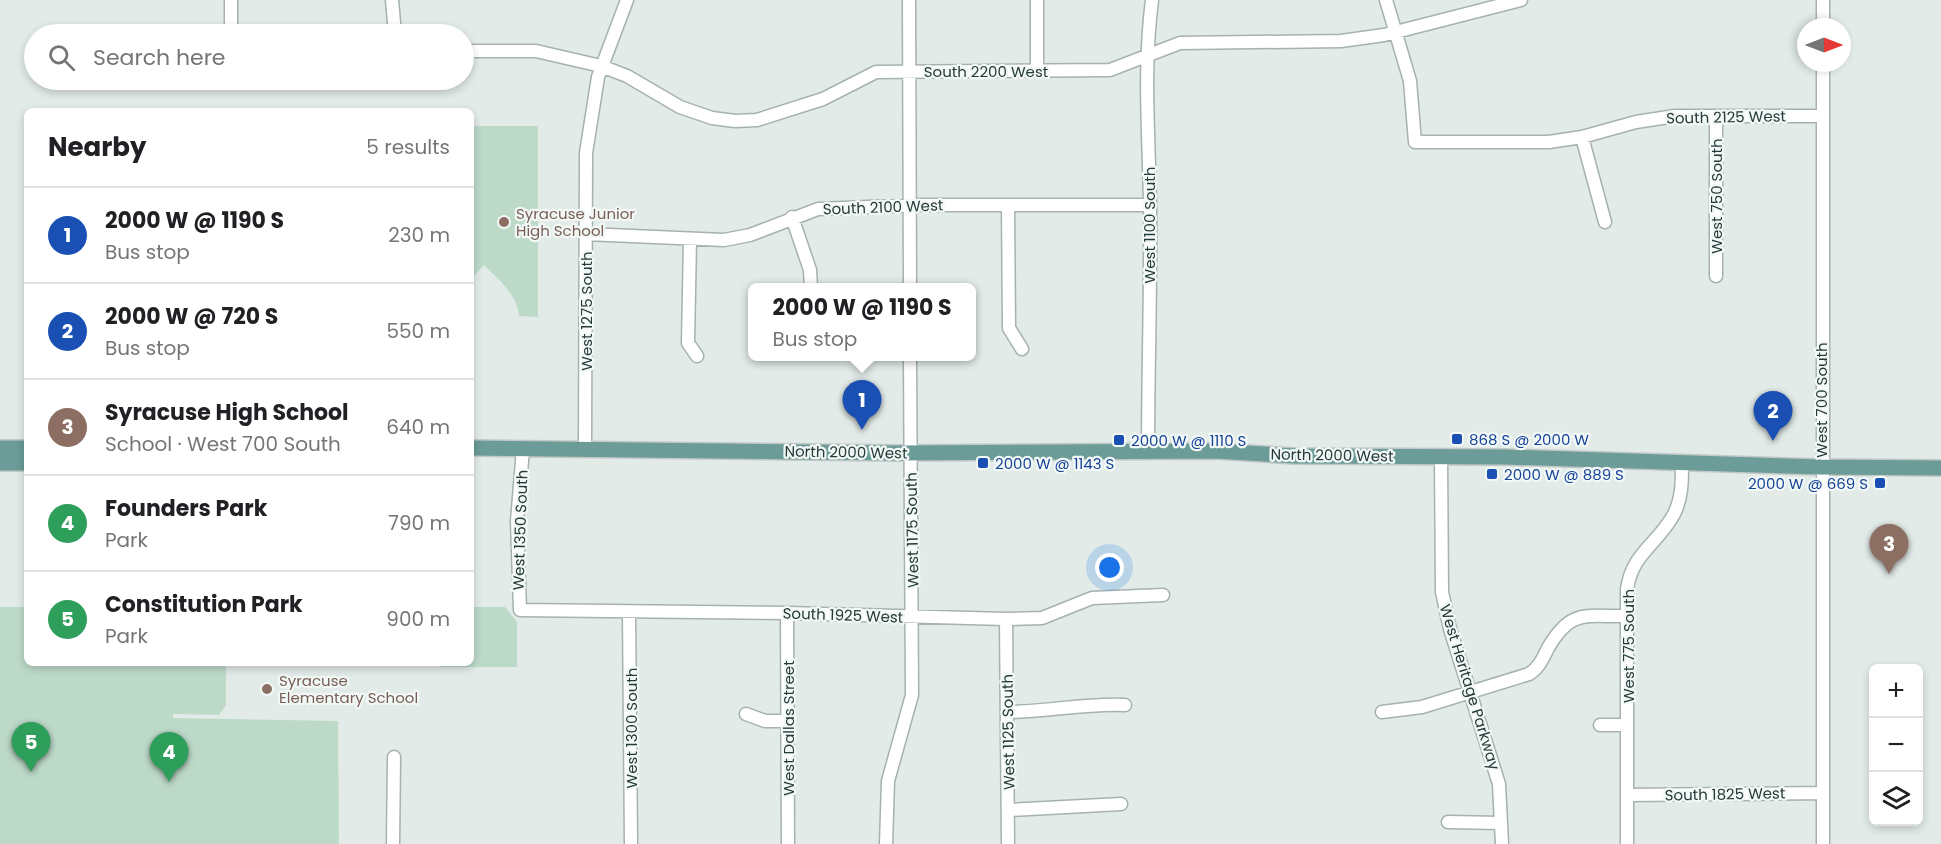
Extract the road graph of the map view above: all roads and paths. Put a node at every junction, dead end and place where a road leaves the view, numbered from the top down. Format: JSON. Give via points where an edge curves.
{"nodes":[{"id":1,"x":231,"y":0,"type":"edge"},
{"id":2,"x":392,"y":0,"type":"edge"},
{"id":3,"x":627,"y":0,"type":"edge"},
{"id":4,"x":909,"y":0,"type":"edge"},
{"id":5,"x":1037,"y":0,"type":"edge"},
{"id":6,"x":1152,"y":0,"type":"edge"},
{"id":7,"x":1386,"y":0,"type":"edge"},
{"id":8,"x":1521,"y":0,"type":"edge"},
{"id":9,"x":1823,"y":0,"type":"edge"},
{"id":10,"x":1823,"y":18,"type":"edge"},
{"id":11,"x":231,"y":24,"type":"edge"},
{"id":12,"x":394,"y":24,"type":"edge"},
{"id":13,"x":1396,"y":32,"type":"junction"},
{"id":14,"x":474,"y":51,"type":"edge"},
{"id":15,"x":1146,"y":55,"type":"junction"},
{"id":16,"x":601,"y":66,"type":"junction"},
{"id":17,"x":909,"y":71,"type":"junction"},
{"id":18,"x":1037,"y":71,"type":"junction"},
{"id":19,"x":1823,"y":72,"type":"edge"},
{"id":20,"x":1716,"y":116,"type":"junction"},
{"id":21,"x":1823,"y":116,"type":"junction"},
{"id":22,"x":1582,"y":137,"type":"junction"},
{"id":23,"x":1008,"y":205,"type":"junction"},
{"id":24,"x":1150,"y":205,"type":"junction"},
{"id":25,"x":910,"y":206,"type":"junction"},
{"id":26,"x":792,"y":217,"type":"junction"},
{"id":27,"x":1605,"y":222,"type":"dead end"},
{"id":28,"x":586,"y":234,"type":"junction"},
{"id":29,"x":690,"y":240,"type":"junction"},
{"id":30,"x":1716,"y":276,"type":"dead end"},
{"id":31,"x":811,"y":283,"type":"edge"},
{"id":32,"x":910,"y":283,"type":"edge"},
{"id":33,"x":1022,"y":349,"type":"dead end"},
{"id":34,"x":697,"y":356,"type":"dead end"},
{"id":35,"x":910,"y":361,"type":"edge"},
{"id":36,"x":0,"y":448,"type":"edge"},
{"id":37,"x":24,"y":448,"type":"edge"},
{"id":38,"x":474,"y":448,"type":"edge"},
{"id":39,"x":585,"y":448,"type":"junction"},
{"id":40,"x":523,"y":449,"type":"junction"},
{"id":41,"x":1148,"y":451,"type":"junction"},
{"id":42,"x":910,"y":452,"type":"junction"},
{"id":43,"x":1441,"y":457,"type":"junction"},
{"id":44,"x":0,"y":463,"type":"edge"},
{"id":45,"x":24,"y":463,"type":"edge"},
{"id":46,"x":1682,"y":464,"type":"junction"},
{"id":47,"x":1821,"y":467,"type":"junction"},
{"id":48,"x":1941,"y":468,"type":"edge"},
{"id":49,"x":1163,"y":595,"type":"dead end"},
{"id":50,"x":520,"y":610,"type":"joint"},
{"id":51,"x":629,"y":612,"type":"junction"},
{"id":52,"x":787,"y":613,"type":"junction"},
{"id":53,"x":1627,"y":616,"type":"junction"},
{"id":54,"x":914,"y":618,"type":"junction"},
{"id":55,"x":1006,"y":619,"type":"junction"},
{"id":56,"x":1470,"y":693,"type":"junction"},
{"id":57,"x":1125,"y":705,"type":"dead end"},
{"id":58,"x":1007,"y":712,"type":"junction"},
{"id":59,"x":1382,"y":712,"type":"dead end"},
{"id":60,"x":746,"y":714,"type":"dead end"},
{"id":61,"x":788,"y":721,"type":"junction"},
{"id":62,"x":1600,"y":725,"type":"dead end"},
{"id":63,"x":1627,"y":725,"type":"junction"},
{"id":64,"x":394,"y":757,"type":"dead end"},
{"id":65,"x":1822,"y":793,"type":"junction"},
{"id":66,"x":1628,"y":795,"type":"junction"},
{"id":67,"x":1121,"y":804,"type":"dead end"},
{"id":68,"x":1009,"y":810,"type":"junction"},
{"id":69,"x":1448,"y":822,"type":"dead end"},
{"id":70,"x":1500,"y":823,"type":"junction"},
{"id":71,"x":393,"y":844,"type":"edge"},
{"id":72,"x":631,"y":844,"type":"edge"},
{"id":73,"x":788,"y":844,"type":"edge"},
{"id":74,"x":886,"y":844,"type":"edge"},
{"id":75,"x":1008,"y":844,"type":"edge"},
{"id":76,"x":1502,"y":844,"type":"edge"},
{"id":77,"x":1628,"y":844,"type":"edge"},
{"id":78,"x":1823,"y":844,"type":"edge"}],
"edges":[{"from":1,"to":11,"type":"street"},
{"from":2,"to":12,"type":"street"},
{"from":3,"to":16,"type":"street","name":"West 1275 South"},
{"from":4,"to":17,"type":"street"},
{"from":5,"to":18,"type":"street"},
{"from":6,"to":15,"type":"street","name":"West 1100 South"},
{"from":7,"to":13,"type":"street"},
{"from":8,"to":13,"type":"street","name":"South 2200 West"},
{"from":9,"to":10,"type":"street"},
{"from":13,"to":15,"type":"street","name":"South 2200 West","via":[[1341,41],[1180,43]]},
{"from":13,"to":22,"type":"street","name":"South 2125 West","via":[[1410,81],[1415,141],[1549,142]]},
{"from":14,"to":16,"type":"street","name":"South 2200 West","via":[[536,51]]},
{"from":15,"to":18,"type":"street","name":"South 2200 West","via":[[1110,70]]},
{"from":15,"to":24,"type":"street","name":"West 1100 South"},
{"from":16,"to":17,"type":"street","name":"South 2200 West","via":[[627,76],[680,107],[735,121],[757,120],[823,99],[876,72]]},
{"from":16,"to":28,"type":"street","name":"West 1275 South","via":[[586,153]]},
{"from":17,"to":18,"type":"street","name":"South 2200 West"},
{"from":17,"to":25,"type":"street"},
{"from":19,"to":21,"type":"street","name":"West 700 South"},
{"from":20,"to":21,"type":"street","name":"South 2125 West"},
{"from":20,"to":22,"type":"street","name":"South 2125 West","via":[[1675,116],[1635,122]]},
{"from":20,"to":30,"type":"street","name":"West 750 South"},
{"from":21,"to":47,"type":"street","name":"West 700 South"},
{"from":22,"to":27,"type":"street"},
{"from":23,"to":24,"type":"street","name":"South 2100 West"},
{"from":23,"to":25,"type":"street","name":"South 2100 West"},
{"from":23,"to":33,"type":"street","via":[[1009,328]]},
{"from":24,"to":41,"type":"street","name":"West 1100 South"},
{"from":25,"to":26,"type":"street","name":"South 2100 West","via":[[818,209]]},
{"from":25,"to":32,"type":"street"},
{"from":26,"to":29,"type":"street","name":"South 2100 West","via":[[750,235]]},
{"from":26,"to":31,"type":"street"},
{"from":28,"to":29,"type":"street","name":"South 2100 West"},
{"from":28,"to":39,"type":"street","name":"West 1275 South"},
{"from":29,"to":34,"type":"street","via":[[688,343]]},
{"from":35,"to":42,"type":"street","name":"West 1175 South"},
{"from":36,"to":37,"type":"main road"},
{"from":38,"to":40,"type":"main road","name":"North 2000 West"},
{"from":39,"to":40,"type":"main road","name":"North 2000 West"},
{"from":39,"to":42,"type":"main road","name":"North 2000 West"},
{"from":40,"to":50,"type":"street","name":"West 1350 South","via":[[517,521]]},
{"from":41,"to":42,"type":"main road","name":"North 2000 West"},
{"from":41,"to":43,"type":"main road","name":"North 2000 West"},
{"from":42,"to":54,"type":"street","name":"West 1175 South"},
{"from":43,"to":46,"type":"main road","name":"North 2000 West"},
{"from":43,"to":56,"type":"street","name":"West Heritage Parkway","via":[[1442,592]]},
{"from":44,"to":45,"type":"main road"},
{"from":46,"to":47,"type":"main road","name":"North 2000 West"},
{"from":46,"to":53,"type":"street","name":"West 775 South","via":[[1682,486],[1673,516],[1631,571]]},
{"from":47,"to":48,"type":"main road","name":"North 2000 West"},
{"from":47,"to":65,"type":"street","name":"West 700 South"},
{"from":49,"to":55,"type":"street","name":"South 1925 West","via":[[1092,598],[1042,618]]},
{"from":50,"to":51,"type":"street","name":"South 1925 West"},
{"from":51,"to":52,"type":"street","name":"South 1925 West"},
{"from":51,"to":72,"type":"street","name":"West 1300 South"},
{"from":52,"to":54,"type":"street","name":"South 1925 West"},
{"from":52,"to":61,"type":"street","name":"West Dallas Street"},
{"from":53,"to":56,"type":"street","via":[[1572,619],[1561,627],[1534,671]]},
{"from":53,"to":63,"type":"street","name":"West 775 South"},
{"from":54,"to":55,"type":"street","name":"South 1925 West"},
{"from":54,"to":74,"type":"street","name":"West 1175 South","via":[[912,695],[888,781]]},
{"from":55,"to":58,"type":"street","name":"West 1125 South"},
{"from":56,"to":59,"type":"street","via":[[1422,707]]},
{"from":56,"to":70,"type":"street","name":"West Heritage Parkway","via":[[1499,784]]},
{"from":57,"to":58,"type":"street"},
{"from":58,"to":68,"type":"street","name":"West 1125 South"},
{"from":60,"to":61,"type":"street","via":[[765,721]]},
{"from":61,"to":73,"type":"street","name":"West Dallas Street"},
{"from":62,"to":63,"type":"street"},
{"from":63,"to":66,"type":"street","name":"West 775 South"},
{"from":64,"to":71,"type":"street"},
{"from":65,"to":66,"type":"street","name":"South 1825 West"},
{"from":65,"to":78,"type":"street","name":"West 700 South"},
{"from":66,"to":77,"type":"street","name":"West 775 South"},
{"from":67,"to":68,"type":"street"},
{"from":68,"to":75,"type":"street","name":"West 1125 South"},
{"from":69,"to":70,"type":"street"},
{"from":70,"to":76,"type":"street","name":"West Heritage Parkway"}]}
